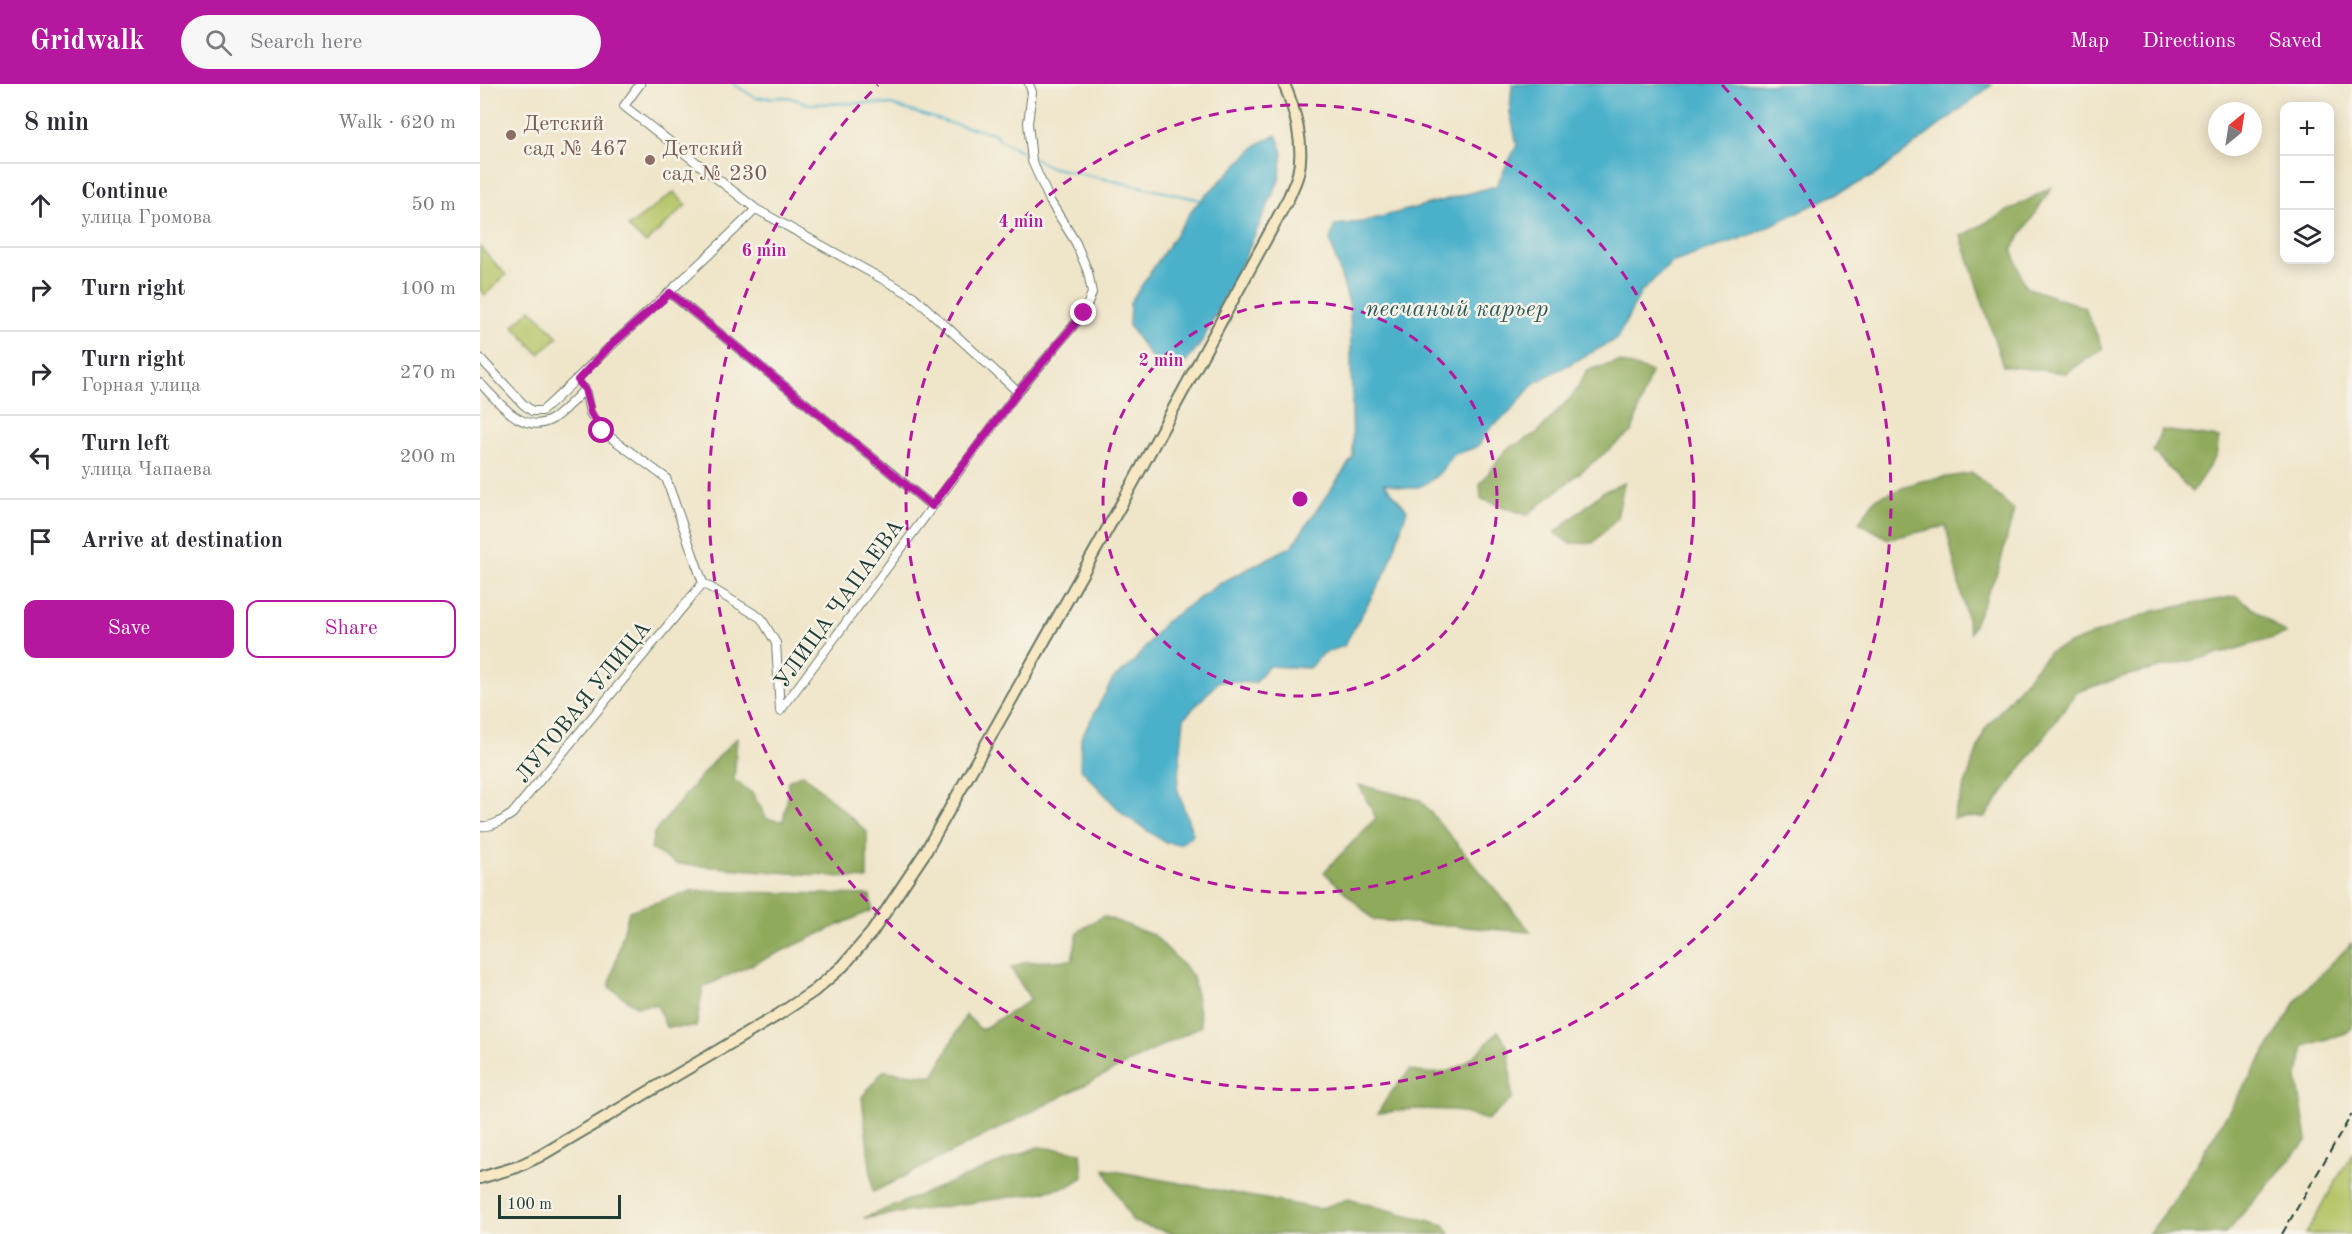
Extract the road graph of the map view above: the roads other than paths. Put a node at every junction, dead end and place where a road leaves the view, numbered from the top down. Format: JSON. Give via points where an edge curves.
{"nodes":[{"id":1,"x":640,"y":84,"type":"edge"},
{"id":2,"x":1029,"y":84,"type":"edge"},
{"id":3,"x":1284,"y":84,"type":"edge"},
{"id":4,"x":756,"y":209,"type":"junction"},
{"id":5,"x":670,"y":293,"type":"junction"},
{"id":6,"x":480,"y":358,"type":"edge"},
{"id":7,"x":578,"y":380,"type":"junction"},
{"id":8,"x":480,"y":383,"type":"edge"},
{"id":9,"x":585,"y":389,"type":"junction"},
{"id":10,"x":1018,"y":392,"type":"junction"},
{"id":11,"x":932,"y":506,"type":"junction"},
{"id":12,"x":702,"y":583,"type":"junction"},
{"id":13,"x":480,"y":826,"type":"edge"},
{"id":14,"x":480,"y":1178,"type":"edge"}],
"edges":[{"from":1,"to":4,"type":"street","via":[[624,106]]},
{"from":2,"to":10,"type":"street","name":"УЛИЦА ЧАПАЕВА","via":[[1032,161],[1080,253],[1092,293],[1084,313]]},
{"from":3,"to":14,"type":"street","via":[[1294,109],[1299,143],[1299,172],[1289,197],[945,818],[872,932],[843,966],[778,1015],[540,1156]]},
{"from":4,"to":5,"type":"street"},
{"from":4,"to":10,"type":"street","via":[[914,296]]},
{"from":5,"to":7,"type":"street"},
{"from":5,"to":11,"type":"street"},
{"from":6,"to":7,"type":"street","via":[[532,411],[542,411]]},
{"from":7,"to":9,"type":"street"},
{"from":8,"to":9,"type":"street","via":[[513,418],[542,423],[553,419]]},
{"from":9,"to":12,"type":"street","via":[[591,413],[602,431],[666,478]]},
{"from":10,"to":11,"type":"street","name":"УЛИЦА ЧАПАЕВА"},
{"from":11,"to":12,"type":"street","name":"УЛИЦА ЧАПАЕВА","via":[[780,711],[776,643],[761,618]]},
{"from":12,"to":13,"type":"street","name":"ЛУГОВАЯ УЛИЦА","via":[[512,814]]}]}
